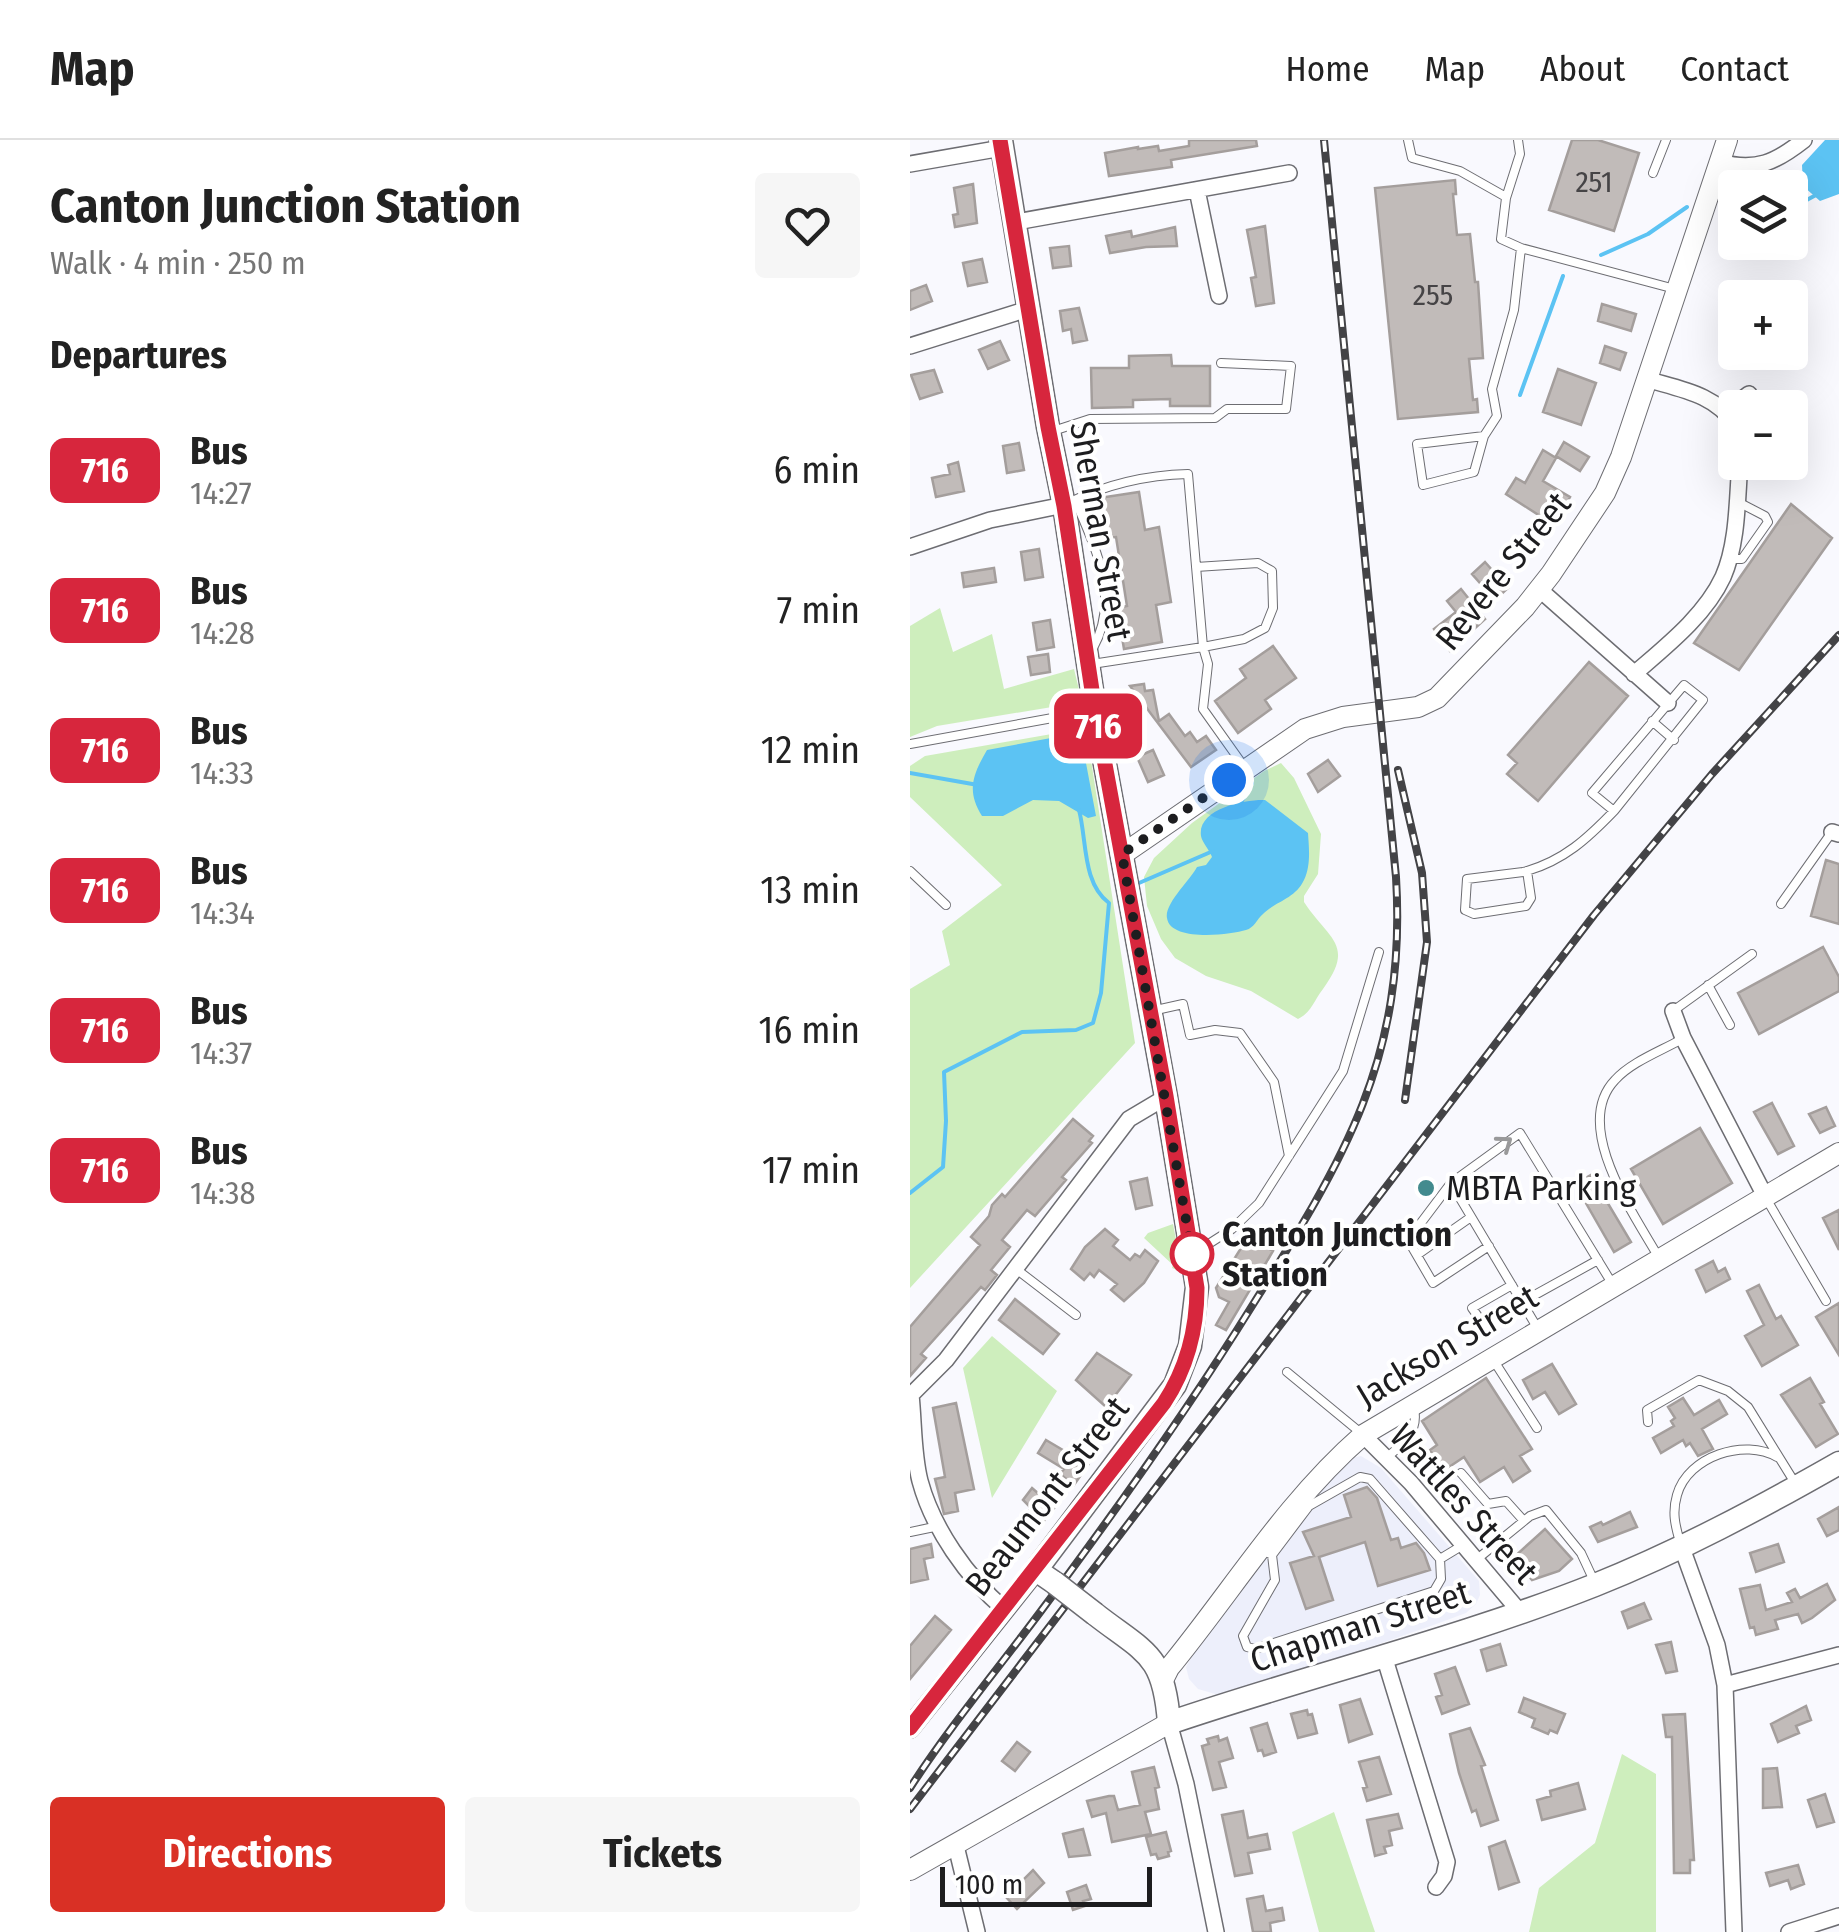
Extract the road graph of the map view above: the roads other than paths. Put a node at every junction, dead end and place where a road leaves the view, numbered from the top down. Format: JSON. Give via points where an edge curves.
{"nodes":[{"id":1,"x":1408,"y":140,"type":"edge"},
{"id":2,"x":1518,"y":140,"type":"edge"},
{"id":3,"x":1666,"y":140,"type":"edge"},
{"id":4,"x":1727,"y":140,"type":"edge"},
{"id":5,"x":1804,"y":140,"type":"edge"},
{"id":6,"x":1001,"y":144,"type":"edge"},
{"id":7,"x":1720,"y":162,"type":"junction"},
{"id":8,"x":910,"y":164,"type":"edge"},
{"id":9,"x":1289,"y":173,"type":"dead end"},
{"id":10,"x":1653,"y":173,"type":"dead end"},
{"id":11,"x":1197,"y":190,"type":"junction"},
{"id":12,"x":1506,"y":197,"type":"junction"},
{"id":13,"x":1016,"y":222,"type":"junction"},
{"id":14,"x":1521,"y":248,"type":"junction"},
{"id":15,"x":1675,"y":289,"type":"junction"},
{"id":16,"x":1219,"y":296,"type":"dead end"},
{"id":17,"x":1028,"y":309,"type":"junction"},
{"id":18,"x":910,"y":346,"type":"edge"},
{"id":19,"x":1222,"y":362,"type":"dead end"},
{"id":20,"x":1646,"y":379,"type":"junction"},
{"id":21,"x":1718,"y":409,"type":"edge"},
{"id":22,"x":1049,"y":432,"type":"junction"},
{"id":23,"x":1484,"y":436,"type":"junction"},
{"id":24,"x":1738,"y":480,"type":"edge"},
{"id":25,"x":1736,"y":502,"type":"junction"},
{"id":26,"x":1070,"y":503,"type":"junction"},
{"id":27,"x":910,"y":547,"type":"edge"},
{"id":28,"x":1729,"y":559,"type":"junction"},
{"id":29,"x":1196,"y":567,"type":"junction"},
{"id":30,"x":1539,"y":590,"type":"junction"},
{"id":31,"x":1203,"y":647,"type":"junction"},
{"id":32,"x":1088,"y":659,"type":"junction"},
{"id":33,"x":1630,"y":670,"type":"junction"},
{"id":34,"x":1613,"y":680,"type":"dead end"},
{"id":35,"x":1668,"y":703,"type":"junction"},
{"id":36,"x":1095,"y":710,"type":"junction"},
{"id":37,"x":1652,"y":722,"type":"junction"},
{"id":38,"x":1674,"y":740,"type":"junction"},
{"id":39,"x":910,"y":744,"type":"edge"},
{"id":40,"x":1246,"y":768,"type":"junction"},
{"id":41,"x":1614,"y":812,"type":"junction"},
{"id":42,"x":1835,"y":833,"type":"edge"},
{"id":43,"x":1122,"y":854,"type":"junction"},
{"id":44,"x":910,"y":871,"type":"edge"},
{"id":45,"x":1526,"y":871,"type":"junction"},
{"id":46,"x":946,"y":904,"type":"dead end"},
{"id":47,"x":1782,"y":904,"type":"dead end"},
{"id":48,"x":1379,"y":952,"type":"dead end"},
{"id":49,"x":1752,"y":954,"type":"dead end"},
{"id":50,"x":1708,"y":985,"type":"junction"},
{"id":51,"x":1149,"y":1011,"type":"junction"},
{"id":52,"x":1673,"y":1011,"type":"joint"},
{"id":53,"x":1730,"y":1025,"type":"dead end"},
{"id":54,"x":1683,"y":1038,"type":"junction"},
{"id":55,"x":1166,"y":1096,"type":"junction"},
{"id":56,"x":1839,"y":1153,"type":"edge"},
{"id":57,"x":1289,"y":1156,"type":"junction"},
{"id":58,"x":1451,"y":1182,"type":"junction"},
{"id":59,"x":1765,"y":1196,"type":"junction"},
{"id":60,"x":1472,"y":1217,"type":"junction"},
{"id":61,"x":1489,"y":1246,"type":"junction"},
{"id":62,"x":1192,"y":1254,"type":"junction"},
{"id":63,"x":1416,"y":1255,"type":"junction"},
{"id":64,"x":1659,"y":1258,"type":"junction"},
{"id":65,"x":1598,"y":1260,"type":"junction"},
{"id":66,"x":1016,"y":1269,"type":"junction"},
{"id":67,"x":1512,"y":1284,"type":"junction"},
{"id":68,"x":1613,"y":1285,"type":"junction"},
{"id":69,"x":1197,"y":1288,"type":"joint"},
{"id":70,"x":1826,"y":1301,"type":"dead end"},
{"id":71,"x":1522,"y":1302,"type":"junction"},
{"id":72,"x":1076,"y":1314,"type":"dead end"},
{"id":73,"x":1484,"y":1325,"type":"dead end"},
{"id":74,"x":1538,"y":1328,"type":"junction"},
{"id":75,"x":1491,"y":1357,"type":"junction"},
{"id":76,"x":1288,"y":1372,"type":"dead end"},
{"id":77,"x":910,"y":1396,"type":"edge"},
{"id":78,"x":1412,"y":1404,"type":"junction"},
{"id":79,"x":1648,"y":1422,"type":"dead end"},
{"id":80,"x":1536,"y":1428,"type":"dead end"},
{"id":81,"x":1363,"y":1435,"type":"junction"},
{"id":82,"x":1386,"y":1458,"type":"junction"},
{"id":83,"x":1781,"y":1460,"type":"junction"},
{"id":84,"x":1839,"y":1463,"type":"edge"},
{"id":85,"x":1461,"y":1473,"type":"dead end"},
{"id":86,"x":1797,"y":1487,"type":"junction"},
{"id":87,"x":1304,"y":1502,"type":"junction"},
{"id":88,"x":1524,"y":1521,"type":"junction"},
{"id":89,"x":940,"y":1526,"type":"junction"},
{"id":90,"x":910,"y":1532,"type":"edge"},
{"id":91,"x":1463,"y":1545,"type":"junction"},
{"id":92,"x":1682,"y":1548,"type":"junction"},
{"id":93,"x":1266,"y":1552,"type":"junction"},
{"id":94,"x":1440,"y":1559,"type":"junction"},
{"id":95,"x":1476,"y":1560,"type":"junction"},
{"id":96,"x":1045,"y":1577,"type":"junction"},
{"id":97,"x":1596,"y":1584,"type":"junction"},
{"id":98,"x":1004,"y":1610,"type":"junction"},
{"id":99,"x":1520,"y":1612,"type":"junction"},
{"id":100,"x":1839,"y":1655,"type":"edge"},
{"id":101,"x":1384,"y":1656,"type":"junction"},
{"id":102,"x":1163,"y":1680,"type":"junction"},
{"id":103,"x":1725,"y":1685,"type":"junction"},
{"id":104,"x":1169,"y":1723,"type":"junction"},
{"id":105,"x":910,"y":1728,"type":"edge"},
{"id":106,"x":956,"y":1846,"type":"junction"},
{"id":107,"x":910,"y":1870,"type":"edge"},
{"id":108,"x":1436,"y":1886,"type":"dead end"},
{"id":109,"x":1839,"y":1916,"type":"edge"},
{"id":110,"x":978,"y":1932,"type":"edge"},
{"id":111,"x":1216,"y":1932,"type":"edge"},
{"id":112,"x":1734,"y":1932,"type":"edge"},
{"id":113,"x":1789,"y":1932,"type":"edge"}],
"edges":[{"from":1,"to":12,"type":"lane","via":[[1412,158],[1460,171]]},
{"from":2,"to":12,"type":"lane"},
{"from":3,"to":10,"type":"lane"},
{"from":4,"to":7,"type":"street","name":"Revere Street"},
{"from":5,"to":7,"type":"street","via":[[1758,167]]},
{"from":6,"to":8,"type":"street"},
{"from":6,"to":13,"type":"main road","name":"Sherman Street"},
{"from":7,"to":15,"type":"street","name":"Revere Street"},
{"from":9,"to":11,"type":"street"},
{"from":11,"to":13,"type":"street"},
{"from":11,"to":16,"type":"street"},
{"from":12,"to":14,"type":"lane","via":[[1501,239]]},
{"from":13,"to":17,"type":"main road","name":"Sherman Street"},
{"from":14,"to":15,"type":"lane"},
{"from":14,"to":23,"type":"lane","via":[[1514,310],[1492,389],[1497,416]]},
{"from":15,"to":20,"type":"street","name":"Revere Street"},
{"from":17,"to":18,"type":"street"},
{"from":17,"to":22,"type":"main road","name":"Sherman Street"},
{"from":19,"to":22,"type":"lane","via":[[1292,366],[1286,410],[1090,419]]},
{"from":20,"to":21,"type":"street","via":[[1702,396]]},
{"from":20,"to":30,"type":"street","name":"Revere Street","via":[[1604,493]]},
{"from":22,"to":26,"type":"main road","name":"Sherman Street"},
{"from":23,"to":23,"type":"lane","via":[[1417,444],[1423,484],[1474,472]]},
{"from":24,"to":25,"type":"street"},
{"from":25,"to":28,"type":"street"},
{"from":25,"to":28,"type":"lane","via":[[1768,522],[1742,559]]},
{"from":26,"to":27,"type":"street"},
{"from":26,"to":29,"type":"lane","via":[[1149,475],[1188,474]]},
{"from":26,"to":32,"type":"main road","name":"Sherman Street"},
{"from":28,"to":33,"type":"street","via":[[1710,597],[1675,638]]},
{"from":29,"to":31,"type":"lane"},
{"from":29,"to":31,"type":"lane","via":[[1258,563],[1272,571],[1265,628]]},
{"from":30,"to":33,"type":"street"},
{"from":30,"to":40,"type":"street","name":"Revere Street","via":[[1437,698],[1395,712],[1325,721]]},
{"from":31,"to":32,"type":"lane"},
{"from":31,"to":40,"type":"lane","via":[[1203,709]]},
{"from":32,"to":36,"type":"main road","name":"Sherman Street"},
{"from":33,"to":34,"type":"street"},
{"from":33,"to":35,"type":"street"},
{"from":35,"to":37,"type":"lane"},
{"from":35,"to":38,"type":"lane","via":[[1684,685],[1703,700]]},
{"from":36,"to":39,"type":"lane"},
{"from":36,"to":43,"type":"main road","name":"Sherman Street"},
{"from":37,"to":38,"type":"lane"},
{"from":37,"to":41,"type":"lane","via":[[1592,793]]},
{"from":38,"to":41,"type":"lane"},
{"from":40,"to":43,"type":"street","name":"Revere Street"},
{"from":41,"to":45,"type":"lane","via":[[1582,844]]},
{"from":42,"to":47,"type":"lane"},
{"from":43,"to":51,"type":"main road","name":"Sherman Street"},
{"from":44,"to":46,"type":"lane"},
{"from":45,"to":45,"type":"lane","via":[[1467,879],[1465,910],[1526,906]]},
{"from":48,"to":57,"type":"lane","via":[[1343,1070]]},
{"from":49,"to":50,"type":"lane"},
{"from":50,"to":52,"type":"lane"},
{"from":50,"to":53,"type":"lane"},
{"from":51,"to":55,"type":"main road","name":"Sherman Street"},
{"from":51,"to":57,"type":"lane","via":[[1184,1004],[1190,1035],[1240,1033],[1274,1082]]},
{"from":52,"to":54,"type":"street"},
{"from":54,"to":59,"type":"street"},
{"from":54,"to":64,"type":"lane","via":[[1618,1076],[1604,1094],[1598,1121],[1613,1177]]},
{"from":55,"to":62,"type":"main road","name":"Sherman Street"},
{"from":55,"to":66,"type":"street","via":[[1129,1120]]},
{"from":56,"to":59,"type":"street","name":"Jackson Street"},
{"from":57,"to":62,"type":"lane","via":[[1260,1204]]},
{"from":58,"to":60,"type":"lane"},
{"from":58,"to":63,"type":"lane","via":[[1408,1240]]},
{"from":58,"to":65,"type":"lane","one_way":true,"via":[[1520,1132]]},
{"from":59,"to":64,"type":"street","name":"Jackson Street"},
{"from":59,"to":70,"type":"lane"},
{"from":60,"to":61,"type":"lane"},
{"from":60,"to":63,"type":"lane"},
{"from":61,"to":63,"type":"lane","via":[[1432,1283]]},
{"from":61,"to":67,"type":"lane"},
{"from":62,"to":69,"type":"main road","name":"Sherman Street"},
{"from":64,"to":68,"type":"street","name":"Jackson Street"},
{"from":65,"to":68,"type":"lane"},
{"from":65,"to":71,"type":"lane"},
{"from":66,"to":72,"type":"lane"},
{"from":66,"to":77,"type":"street","via":[[933,1377]]},
{"from":67,"to":71,"type":"lane"},
{"from":67,"to":73,"type":"lane","via":[[1472,1308]]},
{"from":68,"to":74,"type":"street","name":"Jackson Street"},
{"from":69,"to":96,"type":"main road","name":"Beaumont Street","via":[[1190,1346],[1175,1386]]},
{"from":71,"to":74,"type":"lane"},
{"from":74,"to":75,"type":"street","name":"Jackson Street"},
{"from":75,"to":78,"type":"street","name":"Jackson Street"},
{"from":75,"to":80,"type":"lane"},
{"from":76,"to":81,"type":"lane"},
{"from":77,"to":89,"type":"street","via":[[920,1481]]},
{"from":78,"to":81,"type":"street","name":"Jackson Street"},
{"from":78,"to":82,"type":"lane","via":[[1411,1435]]},
{"from":79,"to":83,"type":"lane","via":[[1647,1410],[1699,1380],[1748,1407]]},
{"from":81,"to":82,"type":"street","name":"Wattles Street"},
{"from":81,"to":87,"type":"street","name":"Jackson Street"},
{"from":82,"to":91,"type":"street","name":"Wattles Street"},
{"from":83,"to":86,"type":"lane"},
{"from":83,"to":92,"type":"lane","via":[[1742,1447],[1695,1468],[1677,1490],[1673,1517]]},
{"from":84,"to":86,"type":"main road","name":"Chapman Street"},
{"from":85,"to":88,"type":"lane","via":[[1488,1504],[1506,1501]]},
{"from":86,"to":92,"type":"main road","name":"Chapman Street"},
{"from":87,"to":93,"type":"street","name":"Jackson Street"},
{"from":87,"to":94,"type":"lane","via":[[1360,1477],[1370,1479]]},
{"from":88,"to":95,"type":"lane"},
{"from":88,"to":97,"type":"lane","via":[[1551,1513]]},
{"from":89,"to":90,"type":"lane"},
{"from":89,"to":98,"type":"street","via":[[973,1579]]},
{"from":91,"to":94,"type":"lane"},
{"from":91,"to":95,"type":"street","name":"Wattles Street"},
{"from":92,"to":97,"type":"main road","name":"Chapman Street"},
{"from":92,"to":103,"type":"street"},
{"from":93,"to":94,"type":"lane","via":[[1275,1580],[1244,1630],[1247,1647],[1434,1591]]},
{"from":93,"to":102,"type":"street","name":"Jackson Street"},
{"from":95,"to":99,"type":"street","name":"Wattles Street"},
{"from":96,"to":98,"type":"street","name":"Beaumont Street"},
{"from":96,"to":102,"type":"main road","bridge":true,"via":[[1156,1662]]},
{"from":97,"to":99,"type":"main road","name":"Chapman Street"},
{"from":98,"to":105,"type":"street","name":"Beaumont Street"},
{"from":99,"to":101,"type":"main road","name":"Chapman Street"},
{"from":100,"to":103,"type":"street"},
{"from":101,"to":104,"type":"main road","name":"Chapman Street"},
{"from":101,"to":108,"type":"street","via":[[1446,1862]]},
{"from":102,"to":104,"type":"main road"},
{"from":103,"to":112,"type":"street"},
{"from":104,"to":106,"type":"street","name":"Chapman Street"},
{"from":104,"to":111,"type":"street"},
{"from":106,"to":107,"type":"street","name":"Chapman Street"},
{"from":106,"to":110,"type":"street"},
{"from":109,"to":113,"type":"street"}]}
